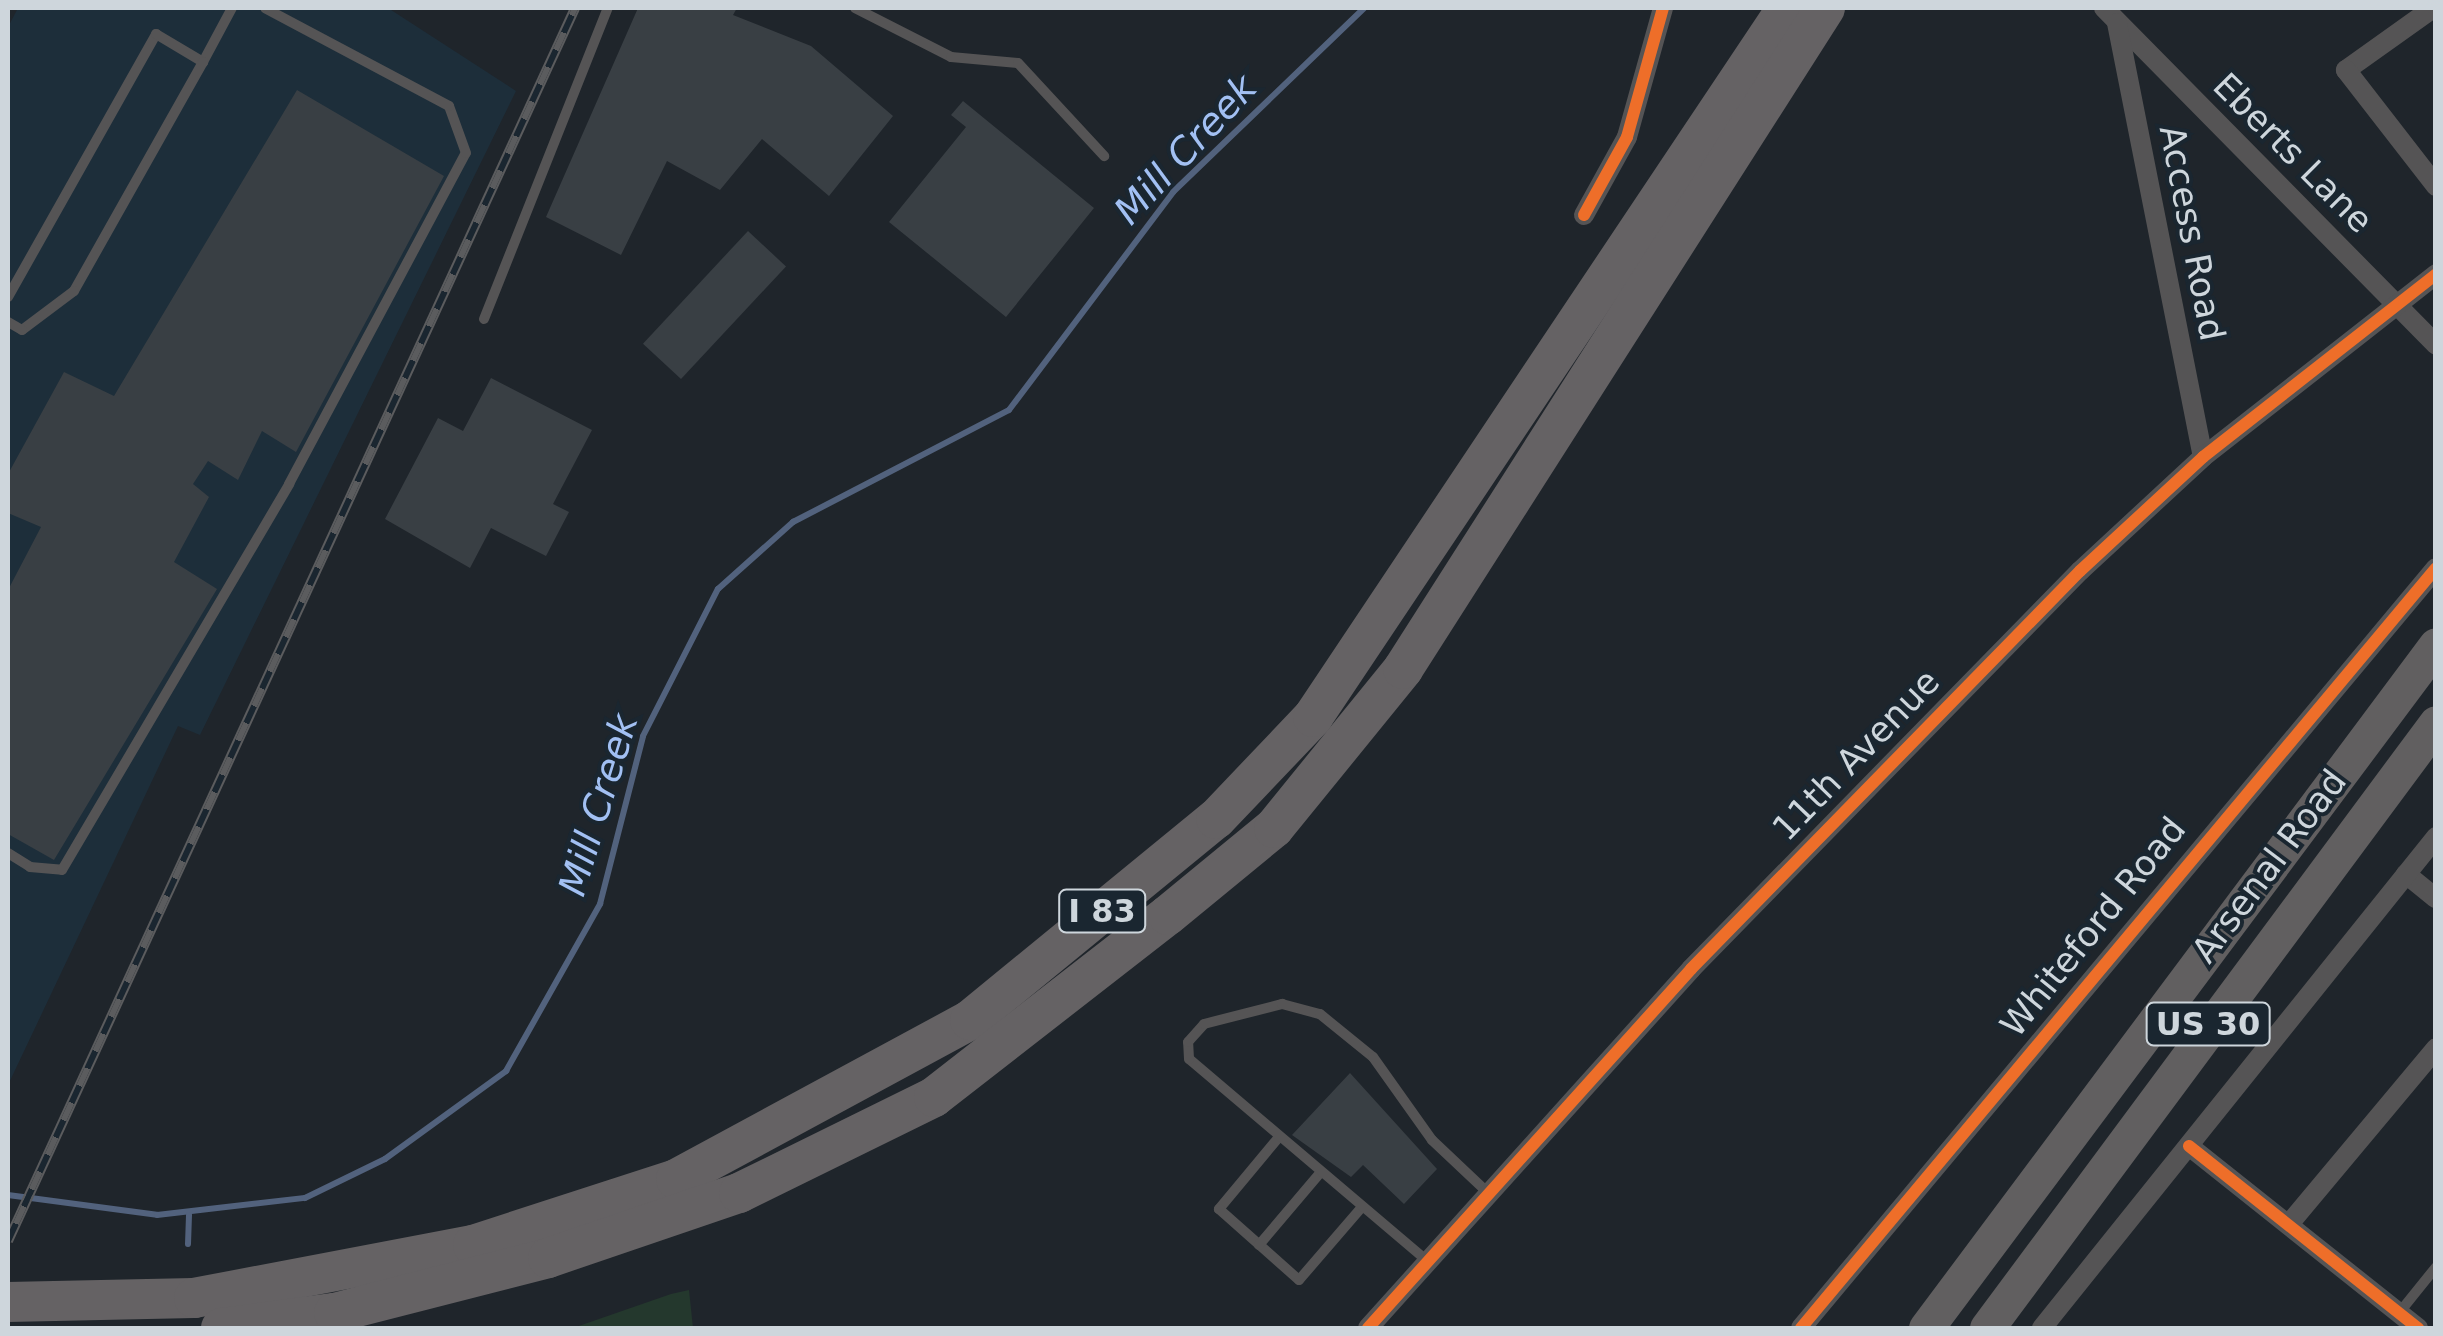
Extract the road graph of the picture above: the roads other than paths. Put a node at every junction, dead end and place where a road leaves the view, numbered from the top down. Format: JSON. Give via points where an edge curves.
{"nodes":[{"id":1,"x":232,"y":8,"type":"edge"},
{"id":2,"x":265,"y":8,"type":"edge"},
{"id":3,"x":608,"y":8,"type":"edge"},
{"id":4,"x":855,"y":8,"type":"edge"},
{"id":5,"x":1663,"y":8,"type":"edge"},
{"id":6,"x":1788,"y":8,"type":"edge"},
{"id":7,"x":1825,"y":8,"type":"edge"},
{"id":8,"x":2432,"y":8,"type":"edge"},
{"id":9,"x":2110,"y":14,"type":"edge"},
{"id":10,"x":203,"y":62,"type":"junction"},
{"id":11,"x":1104,"y":156,"type":"dead end"},
{"id":12,"x":2436,"y":186,"type":"edge"},
{"id":13,"x":1584,"y":215,"type":"dead end"},
{"id":14,"x":2436,"y":274,"type":"edge"},
{"id":15,"x":8,"y":297,"type":"edge"},
{"id":16,"x":2396,"y":304,"type":"junction"},
{"id":17,"x":484,"y":319,"type":"dead end"},
{"id":18,"x":8,"y":322,"type":"edge"},
{"id":19,"x":2436,"y":345,"type":"edge"},
{"id":20,"x":2203,"y":457,"type":"junction"},
{"id":21,"x":2436,"y":568,"type":"edge"},
{"id":22,"x":2436,"y":645,"type":"edge"},
{"id":23,"x":2436,"y":723,"type":"edge"},
{"id":24,"x":2436,"y":838,"type":"edge"},
{"id":25,"x":8,"y":853,"type":"edge"},
{"id":26,"x":2406,"y":874,"type":"junction"},
{"id":27,"x":2436,"y":898,"type":"edge"},
{"id":28,"x":2436,"y":1048,"type":"edge"},
{"id":29,"x":1279,"y":1137,"type":"junction"},
{"id":30,"x":2189,"y":1146,"type":"junction"},
{"id":31,"x":1321,"y":1172,"type":"junction"},
{"id":32,"x":1487,"y":1192,"type":"junction"},
{"id":33,"x":1362,"y":1207,"type":"junction"},
{"id":34,"x":2289,"y":1224,"type":"junction"},
{"id":35,"x":1259,"y":1245,"type":"junction"},
{"id":36,"x":1425,"y":1259,"type":"junction"},
{"id":37,"x":2436,"y":1267,"type":"edge"},
{"id":38,"x":8,"y":1302,"type":"edge"},
{"id":39,"x":2399,"y":1313,"type":"junction"},
{"id":40,"x":221,"y":1328,"type":"edge"},
{"id":41,"x":1368,"y":1328,"type":"edge"},
{"id":42,"x":1801,"y":1328,"type":"edge"},
{"id":43,"x":1926,"y":1328,"type":"edge"},
{"id":44,"x":1987,"y":1328,"type":"edge"},
{"id":45,"x":2042,"y":1328,"type":"edge"},
{"id":46,"x":2418,"y":1328,"type":"edge"}],
"edges":[{"from":1,"to":10,"type":"lane"},
{"from":2,"to":25,"type":"lane","via":[[449,106],[466,153],[289,484],[62,870],[30,867]]},
{"from":3,"to":17,"type":"lane"},
{"from":4,"to":11,"type":"lane","via":[[951,57],[1018,63]]},
{"from":5,"to":13,"type":"street","via":[[1626,137]]},
{"from":6,"to":38,"type":"highway","number":"I 83","via":[[1313,716],[1216,818],[970,1020],[676,1178],[473,1244],[194,1298]]},
{"from":7,"to":40,"type":"highway","number":"I 83","via":[[1403,669],[1274,828],[1183,903],[934,1097],[739,1193],[530,1263],[334,1313]]},
{"from":8,"to":12,"type":"street","via":[[2346,70]]},
{"from":9,"to":16,"type":"street","name":"Eberts Lane"},
{"from":9,"to":20,"type":"street","name":"Access Road"},
{"from":10,"to":15,"type":"lane","via":[[156,34]]},
{"from":10,"to":18,"type":"lane","via":[[74,291],[22,330]]},
{"from":14,"to":16,"type":"street","name":"11th Avenue"},
{"from":16,"to":19,"type":"street","name":"Eberts Lane"},
{"from":16,"to":20,"type":"street","name":"11th Avenue"},
{"from":20,"to":32,"type":"street","name":"11th Avenue","via":[[1908,742]]},
{"from":21,"to":42,"type":"street","name":"Whiteford Road"},
{"from":22,"to":43,"type":"highway","name":"Arsenal Road","number":"US 30"},
{"from":23,"to":44,"type":"highway","name":"Arsenal Road","number":"US 30"},
{"from":24,"to":26,"type":"street"},
{"from":26,"to":27,"type":"street"},
{"from":26,"to":30,"type":"street"},
{"from":28,"to":34,"type":"street"},
{"from":29,"to":31,"type":"lane"},
{"from":29,"to":32,"type":"lane","via":[[1189,1059],[1204,1024],[1282,1004],[1320,1014],[1373,1057],[1432,1140]]},
{"from":29,"to":35,"type":"lane","via":[[1219,1208]]},
{"from":30,"to":34,"type":"street"},
{"from":30,"to":45,"type":"street"},
{"from":31,"to":33,"type":"lane"},
{"from":31,"to":35,"type":"lane"},
{"from":32,"to":36,"type":"street","name":"11th Avenue"},
{"from":33,"to":35,"type":"lane","via":[[1298,1280]]},
{"from":33,"to":36,"type":"lane"},
{"from":34,"to":39,"type":"street"},
{"from":36,"to":41,"type":"street","name":"11th Avenue"},
{"from":37,"to":39,"type":"lane"},
{"from":39,"to":46,"type":"street"}]}
